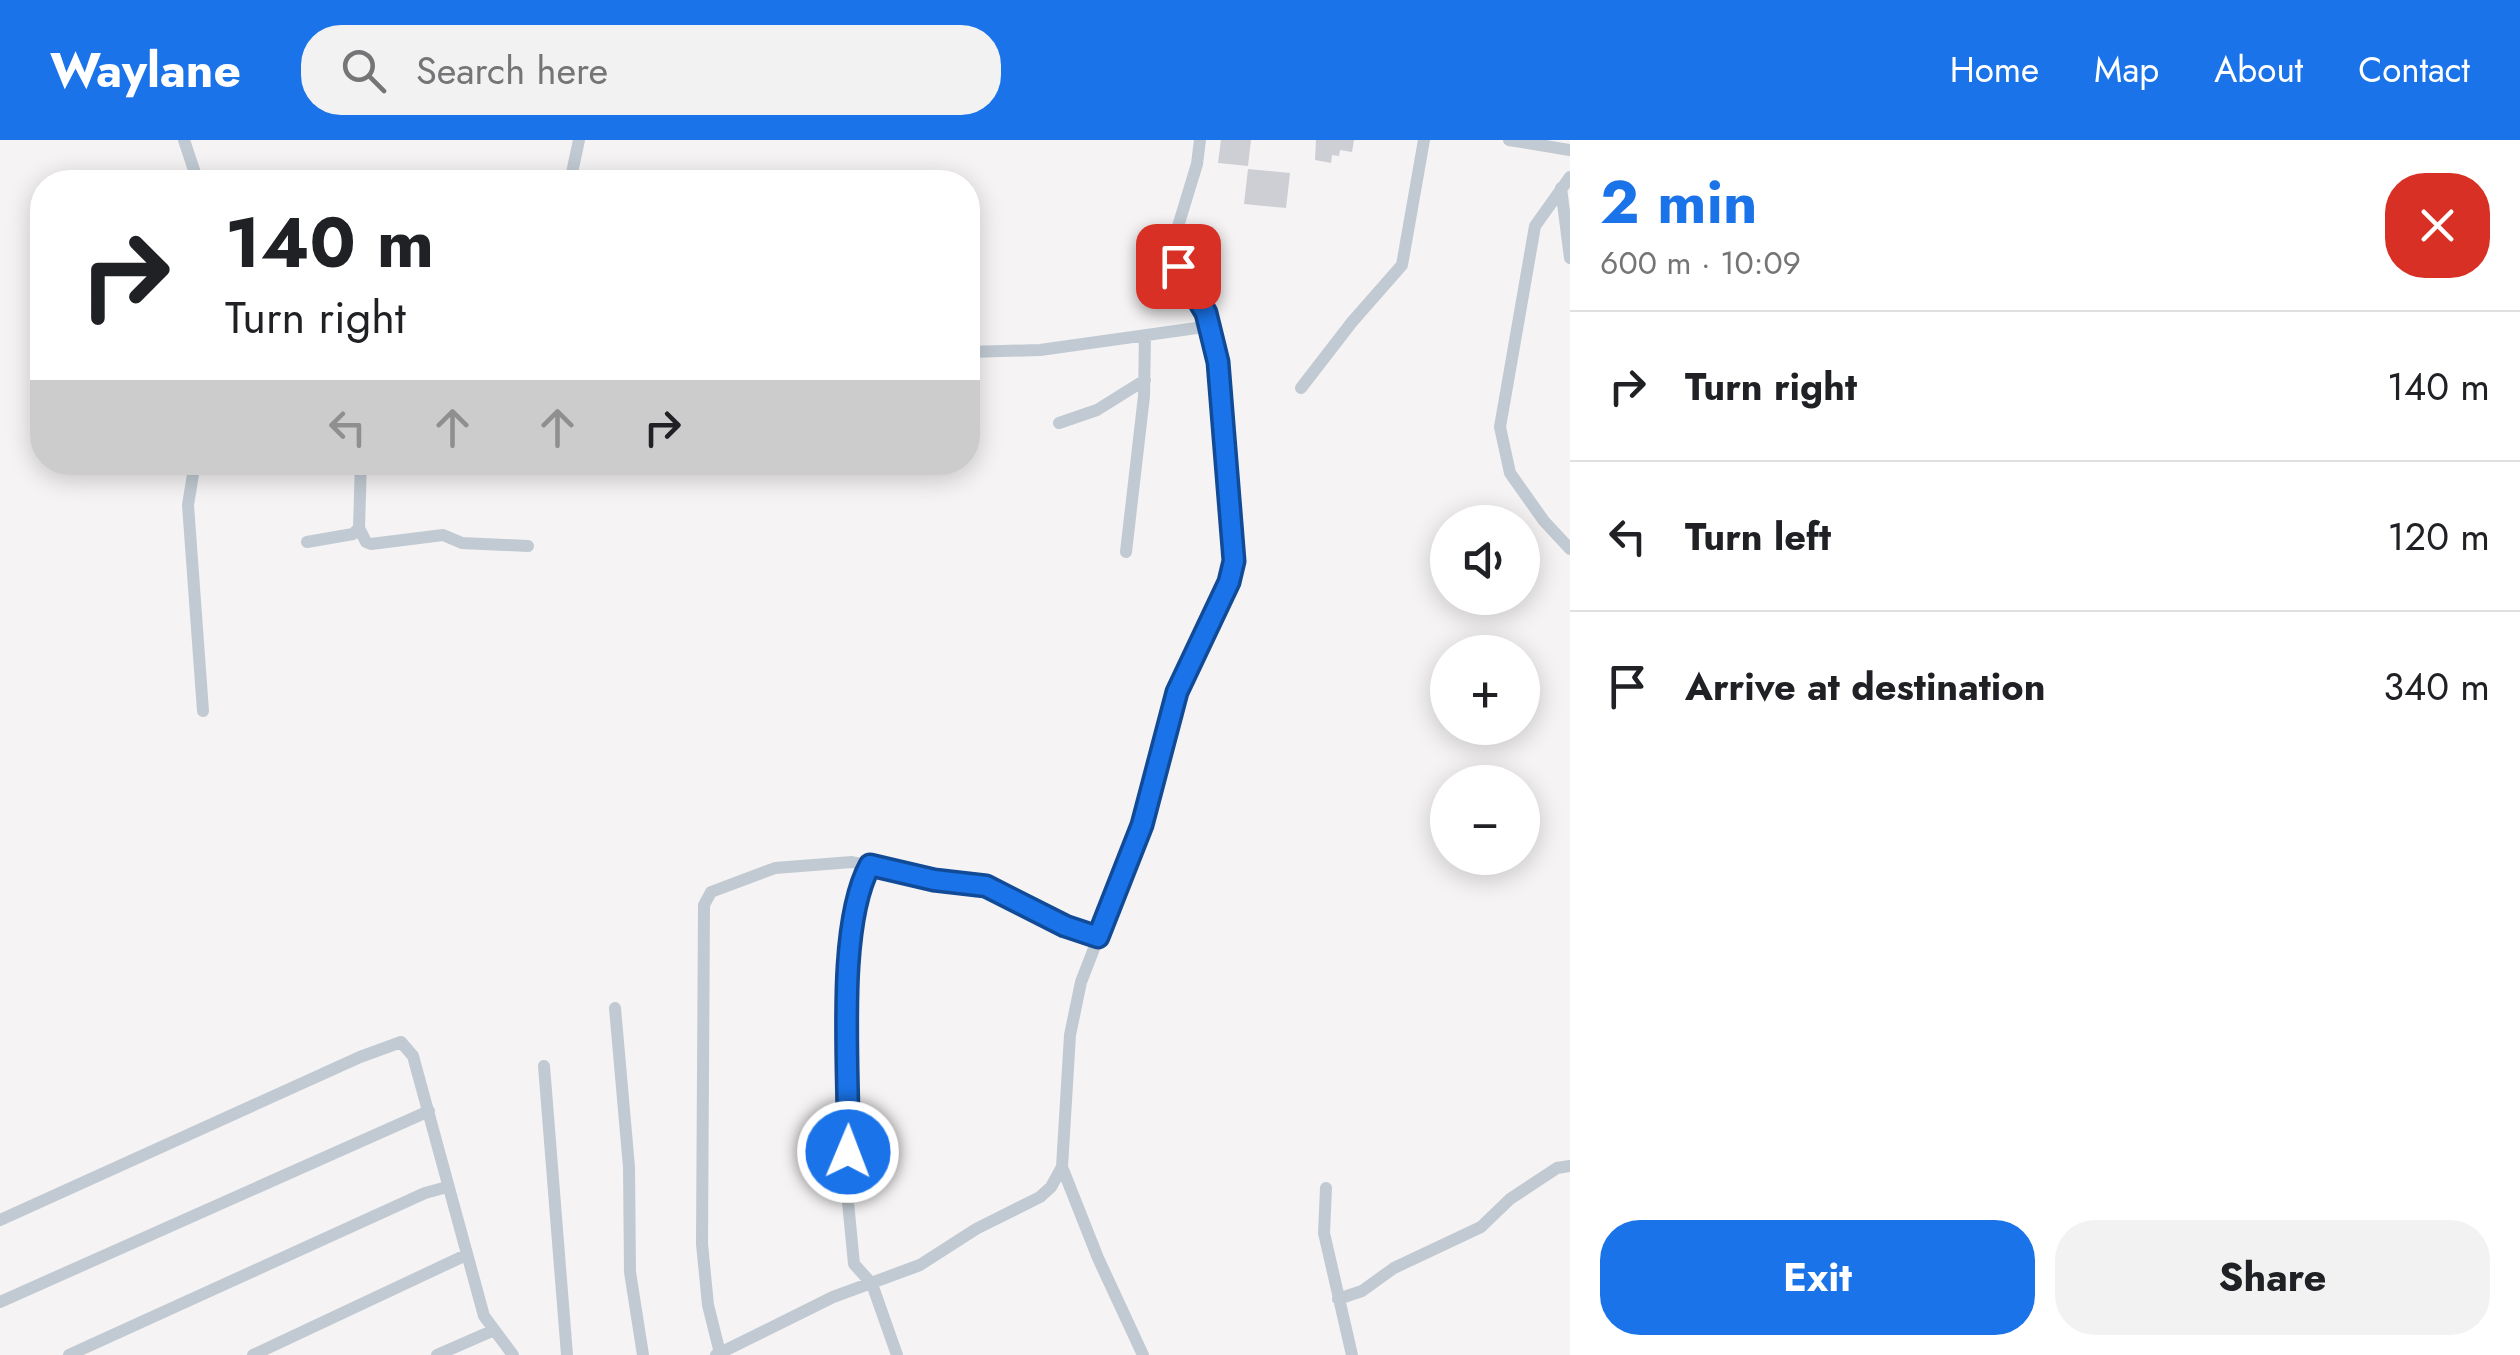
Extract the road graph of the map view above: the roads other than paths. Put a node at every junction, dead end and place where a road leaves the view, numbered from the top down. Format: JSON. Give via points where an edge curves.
{"nodes":[{"id":1,"x":184,"y":140,"type":"edge"},
{"id":2,"x":579,"y":140,"type":"edge"},
{"id":3,"x":1200,"y":140,"type":"edge"},
{"id":4,"x":1424,"y":140,"type":"edge"},
{"id":5,"x":1510,"y":140,"type":"edge"},
{"id":6,"x":1570,"y":150,"type":"edge"},
{"id":7,"x":194,"y":170,"type":"edge"},
{"id":8,"x":573,"y":170,"type":"edge"},
{"id":9,"x":1566,"y":182,"type":"edge"},
{"id":10,"x":1570,"y":258,"type":"edge"},
{"id":11,"x":1211,"y":326,"type":"junction"},
{"id":12,"x":1145,"y":335,"type":"junction"},
{"id":13,"x":980,"y":352,"type":"edge"},
{"id":14,"x":1144,"y":380,"type":"junction"},
{"id":15,"x":1301,"y":388,"type":"dead end"},
{"id":16,"x":1059,"y":423,"type":"dead end"},
{"id":17,"x":193,"y":475,"type":"edge"},
{"id":18,"x":361,"y":475,"type":"edge"},
{"id":19,"x":360,"y":528,"type":"junction"},
{"id":20,"x":307,"y":542,"type":"dead end"},
{"id":21,"x":528,"y":546,"type":"dead end"},
{"id":22,"x":1570,"y":549,"type":"edge"},
{"id":23,"x":1126,"y":552,"type":"dead end"},
{"id":24,"x":203,"y":711,"type":"dead end"},
{"id":25,"x":870,"y":865,"type":"junction"},
{"id":26,"x":1098,"y":937,"type":"junction"},
{"id":27,"x":615,"y":1008,"type":"dead end"},
{"id":28,"x":544,"y":1066,"type":"dead end"},
{"id":29,"x":429,"y":1111,"type":"junction"},
{"id":30,"x":1570,"y":1166,"type":"edge"},
{"id":31,"x":1062,"y":1167,"type":"junction"},
{"id":32,"x":446,"y":1187,"type":"junction"},
{"id":33,"x":1326,"y":1188,"type":"dead end"},
{"id":34,"x":0,"y":1220,"type":"edge"},
{"id":35,"x":466,"y":1255,"type":"junction"},
{"id":36,"x":872,"y":1284,"type":"junction"},
{"id":37,"x":1338,"y":1298,"type":"junction"},
{"id":38,"x":0,"y":1302,"type":"edge"},
{"id":39,"x":492,"y":1331,"type":"junction"},
{"id":40,"x":718,"y":1354,"type":"edge"},
{"id":41,"x":69,"y":1355,"type":"edge"},
{"id":42,"x":253,"y":1355,"type":"edge"},
{"id":43,"x":436,"y":1355,"type":"edge"},
{"id":44,"x":513,"y":1355,"type":"edge"},
{"id":45,"x":568,"y":1355,"type":"edge"},
{"id":46,"x":643,"y":1355,"type":"edge"},
{"id":47,"x":897,"y":1355,"type":"edge"},
{"id":48,"x":1143,"y":1355,"type":"edge"},
{"id":49,"x":1352,"y":1355,"type":"edge"}],
"edges":[{"from":1,"to":7,"type":"street"},
{"from":2,"to":8,"type":"street"},
{"from":3,"to":11,"type":"street","via":[[1172,246]]},
{"from":4,"to":15,"type":"street","via":[[1402,265]]},
{"from":5,"to":6,"type":"street"},
{"from":9,"to":10,"type":"street"},
{"from":9,"to":22,"type":"street","via":[[1536,226],[1500,427],[1510,473]]},
{"from":11,"to":12,"type":"street"},
{"from":11,"to":26,"type":"street","via":[[1222,394],[1232,574],[1177,692],[1142,825]]},
{"from":12,"to":13,"type":"street"},
{"from":12,"to":14,"type":"street"},
{"from":14,"to":16,"type":"street","via":[[1096,410]]},
{"from":14,"to":23,"type":"street"},
{"from":17,"to":24,"type":"street","via":[[188,504]]},
{"from":18,"to":19,"type":"street"},
{"from":19,"to":20,"type":"street"},
{"from":19,"to":21,"type":"street","via":[[372,544],[443,535]]},
{"from":25,"to":26,"type":"street","via":[[986,886]]},
{"from":25,"to":36,"type":"street","via":[[859,892],[849,980],[847,1192],[852,1260]]},
{"from":25,"to":40,"type":"street","via":[[775,868],[716,888],[705,900],[702,1244]]},
{"from":26,"to":31,"type":"street","via":[[1070,1035]]},
{"from":27,"to":46,"type":"street","via":[[630,1183],[630,1272]]},
{"from":28,"to":45,"type":"street"},
{"from":29,"to":32,"type":"street"},
{"from":29,"to":34,"type":"street","via":[[413,1056],[398,1042]]},
{"from":29,"to":38,"type":"street"},
{"from":30,"to":37,"type":"street","via":[[1510,1198],[1481,1228]]},
{"from":31,"to":36,"type":"street","via":[[1040,1197],[920,1265]]},
{"from":31,"to":48,"type":"street"},
{"from":32,"to":35,"type":"street"},
{"from":32,"to":41,"type":"street"},
{"from":33,"to":37,"type":"street","via":[[1324,1234]]},
{"from":35,"to":39,"type":"street"},
{"from":35,"to":42,"type":"street"},
{"from":36,"to":40,"type":"street"},
{"from":36,"to":47,"type":"street"},
{"from":37,"to":49,"type":"street"},
{"from":39,"to":43,"type":"street"},
{"from":39,"to":44,"type":"street"}]}
